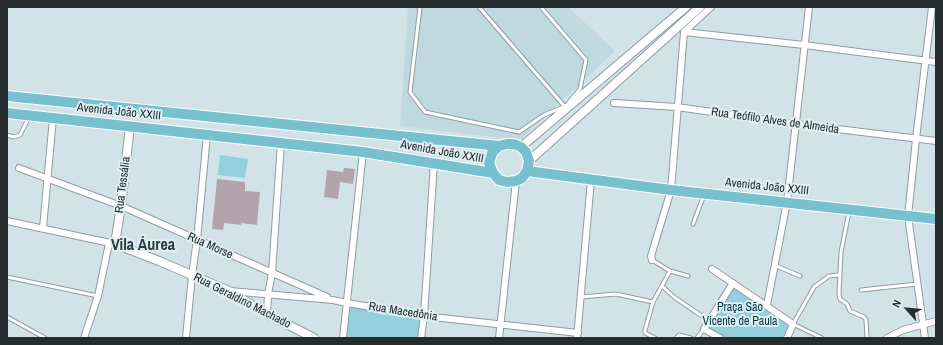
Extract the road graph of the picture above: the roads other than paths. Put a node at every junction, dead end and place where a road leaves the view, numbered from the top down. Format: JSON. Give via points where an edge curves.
{"nodes":[{"id":1,"x":420,"y":7,"type":"edge"},
{"id":2,"x":479,"y":7,"type":"edge"},
{"id":3,"x":541,"y":7,"type":"edge"},
{"id":4,"x":686,"y":7,"type":"edge"},
{"id":5,"x":700,"y":7,"type":"edge"},
{"id":6,"x":711,"y":7,"type":"edge"},
{"id":7,"x":809,"y":7,"type":"edge"},
{"id":8,"x":932,"y":7,"type":"edge"},
{"id":9,"x":684,"y":32,"type":"junction"},
{"id":10,"x":804,"y":45,"type":"junction"},
{"id":11,"x":925,"y":61,"type":"junction"},
{"id":12,"x":936,"y":62,"type":"edge"},
{"id":13,"x":7,"y":96,"type":"edge"},
{"id":14,"x":614,"y":103,"type":"dead end"},
{"id":15,"x":565,"y":107,"type":"junction"},
{"id":16,"x":677,"y":107,"type":"junction"},
{"id":17,"x":7,"y":113,"type":"edge"},
{"id":18,"x":30,"y":115,"type":"junction"},
{"id":19,"x":53,"y":118,"type":"junction"},
{"id":20,"x":796,"y":124,"type":"junction"},
{"id":21,"x":130,"y":126,"type":"junction"},
{"id":22,"x":7,"y":135,"type":"edge"},
{"id":23,"x":207,"y":135,"type":"junction"},
{"id":24,"x":916,"y":139,"type":"junction"},
{"id":25,"x":936,"y":141,"type":"edge"},
{"id":26,"x":281,"y":143,"type":"junction"},
{"id":27,"x":499,"y":146,"type":"junction"},
{"id":28,"x":521,"y":147,"type":"junction"},
{"id":29,"x":363,"y":152,"type":"junction"},
{"id":30,"x":528,"y":161,"type":"junction"},
{"id":31,"x":434,"y":163,"type":"junction"},
{"id":32,"x":19,"y":168,"type":"dead end"},
{"id":33,"x":527,"y":171,"type":"junction"},
{"id":34,"x":493,"y":173,"type":"junction"},
{"id":35,"x":48,"y":178,"type":"junction"},
{"id":36,"x":591,"y":180,"type":"junction"},
{"id":37,"x":516,"y":181,"type":"junction"},
{"id":38,"x":671,"y":190,"type":"junction"},
{"id":39,"x":704,"y":194,"type":"junction"},
{"id":40,"x":787,"y":202,"type":"junction"},
{"id":41,"x":121,"y":206,"type":"junction"},
{"id":42,"x":849,"y":210,"type":"junction"},
{"id":43,"x":908,"y":216,"type":"junction"},
{"id":44,"x":936,"y":219,"type":"edge"},
{"id":45,"x":7,"y":221,"type":"edge"},
{"id":46,"x":693,"y":224,"type":"dead end"},
{"id":47,"x":43,"y":228,"type":"junction"},
{"id":48,"x":197,"y":240,"type":"junction"},
{"id":49,"x":112,"y":244,"type":"junction"},
{"id":50,"x":652,"y":260,"type":"joint"},
{"id":51,"x":774,"y":265,"type":"junction"},
{"id":52,"x":712,"y":269,"type":"dead end"},
{"id":53,"x":670,"y":271,"type":"junction"},
{"id":54,"x":272,"y":273,"type":"junction"},
{"id":55,"x":192,"y":275,"type":"junction"},
{"id":56,"x":839,"y":275,"type":"junction"},
{"id":57,"x":688,"y":276,"type":"dead end"},
{"id":58,"x":800,"y":276,"type":"dead end"},
{"id":59,"x":7,"y":277,"type":"edge"},
{"id":60,"x":732,"y":283,"type":"junction"},
{"id":61,"x":917,"y":284,"type":"junction"},
{"id":62,"x":662,"y":286,"type":"junction"},
{"id":63,"x":861,"y":290,"type":"dead end"},
{"id":64,"x":229,"y":291,"type":"junction"},
{"id":65,"x":268,"y":294,"type":"junction"},
{"id":66,"x":98,"y":296,"type":"junction"},
{"id":67,"x":581,"y":297,"type":"junction"},
{"id":68,"x":334,"y":300,"type":"junction"},
{"id":69,"x":653,"y":302,"type":"junction"},
{"id":70,"x":347,"y":303,"type":"junction"},
{"id":71,"x":767,"y":305,"type":"junction"},
{"id":72,"x":267,"y":314,"type":"junction"},
{"id":73,"x":424,"y":316,"type":"junction"},
{"id":74,"x":7,"y":317,"type":"edge"},
{"id":75,"x":709,"y":321,"type":"junction"},
{"id":76,"x":936,"y":321,"type":"edge"},
{"id":77,"x":793,"y":324,"type":"junction"},
{"id":78,"x":923,"y":324,"type":"junction"},
{"id":79,"x":500,"y":325,"type":"junction"},
{"id":80,"x":704,"y":329,"type":"junction"},
{"id":81,"x":577,"y":337,"type":"edge"},
{"id":82,"x":45,"y":338,"type":"edge"},
{"id":83,"x":84,"y":338,"type":"edge"},
{"id":84,"x":186,"y":338,"type":"edge"},
{"id":85,"x":314,"y":338,"type":"edge"},
{"id":86,"x":343,"y":338,"type":"edge"},
{"id":87,"x":421,"y":338,"type":"edge"},
{"id":88,"x":499,"y":338,"type":"edge"},
{"id":89,"x":655,"y":338,"type":"edge"},
{"id":90,"x":676,"y":338,"type":"edge"},
{"id":91,"x":691,"y":338,"type":"edge"},
{"id":92,"x":697,"y":338,"type":"edge"},
{"id":93,"x":720,"y":338,"type":"edge"},
{"id":94,"x":787,"y":338,"type":"edge"},
{"id":95,"x":822,"y":338,"type":"edge"},
{"id":96,"x":867,"y":338,"type":"edge"},
{"id":97,"x":887,"y":338,"type":"edge"},
{"id":98,"x":925,"y":338,"type":"edge"}],
"edges":[{"from":1,"to":15,"type":"lane","via":[[410,92],[425,112],[519,132],[544,115]]},
{"from":2,"to":15,"type":"lane"},
{"from":3,"to":15,"type":"lane","via":[[586,60],[580,89]]},
{"from":4,"to":28,"type":"street"},
{"from":5,"to":30,"type":"street"},
{"from":6,"to":9,"type":"street"},
{"from":7,"to":10,"type":"street"},
{"from":8,"to":11,"type":"street"},
{"from":9,"to":10,"type":"street"},
{"from":9,"to":16,"type":"street"},
{"from":10,"to":11,"type":"street"},
{"from":10,"to":20,"type":"street"},
{"from":11,"to":12,"type":"street"},
{"from":11,"to":24,"type":"street"},
{"from":13,"to":27,"type":"main road","name":"Avenida João XXIII"},
{"from":14,"to":16,"type":"street","name":"Rua Teófilo Alves de Almeida"},
{"from":16,"to":20,"type":"street","name":"Rua Teófilo Alves de Almeida"},
{"from":16,"to":38,"type":"street"},
{"from":17,"to":18,"type":"main road","name":"Avenida João XXIII"},
{"from":18,"to":19,"type":"main road","name":"Avenida João XXIII"},
{"from":18,"to":22,"type":"lane","via":[[20,135]]},
{"from":19,"to":21,"type":"main road","name":"Avenida João XXIII"},
{"from":19,"to":35,"type":"street"},
{"from":20,"to":24,"type":"street","name":"Rua Teófilo Alves de Almeida"},
{"from":20,"to":40,"type":"street"},
{"from":21,"to":23,"type":"main road","name":"Avenida João XXIII"},
{"from":21,"to":41,"type":"street","name":"Rua Tessália"},
{"from":23,"to":26,"type":"main road","name":"Avenida João XXIII"},
{"from":23,"to":48,"type":"street"},
{"from":24,"to":25,"type":"street","name":"Rua Teófilo Alves de Almeida"},
{"from":24,"to":43,"type":"street"},
{"from":26,"to":29,"type":"main road","name":"Avenida João XXIII"},
{"from":26,"to":54,"type":"street"},
{"from":27,"to":28,"type":"main road","via":[[514,144]]},
{"from":27,"to":34,"type":"main road","via":[[489,163]]},
{"from":28,"to":30,"type":"main road","via":[[526,152]]},
{"from":29,"to":31,"type":"main road","name":"Avenida João XXIII"},
{"from":29,"to":70,"type":"street"},
{"from":30,"to":33,"type":"main road"},
{"from":31,"to":34,"type":"main road","name":"Avenida João XXIII"},
{"from":31,"to":73,"type":"street"},
{"from":32,"to":35,"type":"street","name":"Rua Morse"},
{"from":33,"to":36,"type":"main road","name":"Avenida João XXIII"},
{"from":33,"to":37,"type":"main road"},
{"from":34,"to":37,"type":"main road","name":"Avenida João XXIII","via":[[499,180]]},
{"from":35,"to":41,"type":"street","name":"Rua Morse"},
{"from":35,"to":47,"type":"street"},
{"from":36,"to":38,"type":"main road","name":"Avenida João XXIII"},
{"from":36,"to":67,"type":"street"},
{"from":37,"to":79,"type":"street"},
{"from":38,"to":39,"type":"main road","name":"Avenida João XXIII"},
{"from":38,"to":50,"type":"street","via":[[651,256]]},
{"from":39,"to":40,"type":"main road","name":"Avenida João XXIII"},
{"from":39,"to":46,"type":"lane"},
{"from":40,"to":42,"type":"main road","name":"Avenida João XXIII"},
{"from":40,"to":51,"type":"street"},
{"from":41,"to":48,"type":"street","name":"Rua Morse"},
{"from":41,"to":49,"type":"street","name":"Rua Tessália"},
{"from":42,"to":43,"type":"main road","name":"Avenida João XXIII"},
{"from":42,"to":56,"type":"lane","via":[[840,252]]},
{"from":43,"to":44,"type":"main road","name":"Avenida João XXIII"},
{"from":43,"to":61,"type":"street"},
{"from":45,"to":47,"type":"street","name":"Rua Geraldino Machado"},
{"from":47,"to":49,"type":"street","name":"Rua Geraldino Machado"},
{"from":48,"to":54,"type":"street","name":"Rua Morse"},
{"from":48,"to":55,"type":"street"},
{"from":49,"to":55,"type":"street","name":"Rua Geraldino Machado"},
{"from":49,"to":66,"type":"street","name":"Rua Tessália"},
{"from":50,"to":53,"type":"lane"},
{"from":51,"to":58,"type":"lane"},
{"from":51,"to":71,"type":"street"},
{"from":52,"to":60,"type":"street"},
{"from":53,"to":57,"type":"lane"},
{"from":53,"to":62,"type":"lane"},
{"from":54,"to":65,"type":"street"},
{"from":54,"to":68,"type":"street","name":"Rua Morse"},
{"from":55,"to":64,"type":"street","name":"Rua Geraldino Machado"},
{"from":55,"to":84,"type":"street"},
{"from":56,"to":77,"type":"lane","via":[[829,276],[814,287]]},
{"from":56,"to":96,"type":"lane","via":[[840,299],[847,304],[852,313],[864,317],[867,322]]},
{"from":59,"to":66,"type":"lane"},
{"from":60,"to":71,"type":"street"},
{"from":60,"to":75,"type":"street"},
{"from":61,"to":63,"type":"lane"},
{"from":61,"to":78,"type":"street"},
{"from":62,"to":69,"type":"lane"},
{"from":62,"to":75,"type":"lane"},
{"from":64,"to":65,"type":"street","name":"Rua Macedônia"},
{"from":64,"to":72,"type":"street","name":"Rua Geraldino Machado"},
{"from":65,"to":68,"type":"street","name":"Rua Macedônia"},
{"from":65,"to":72,"type":"street"},
{"from":66,"to":83,"type":"street","name":"Rua Tessália"},
{"from":67,"to":69,"type":"lane","via":[[616,294]]},
{"from":67,"to":81,"type":"street"},
{"from":68,"to":70,"type":"street","name":"Rua Macedônia"},
{"from":69,"to":89,"type":"lane","via":[[644,330]]},
{"from":70,"to":73,"type":"street","name":"Rua Macedônia"},
{"from":70,"to":86,"type":"street"},
{"from":71,"to":77,"type":"street"},
{"from":72,"to":85,"type":"street","name":"Rua Geraldino Machado"},
{"from":73,"to":79,"type":"street","name":"Rua Macedônia"},
{"from":73,"to":87,"type":"street"},
{"from":74,"to":82,"type":"lane"},
{"from":75,"to":80,"type":"street"},
{"from":76,"to":78,"type":"street"},
{"from":77,"to":94,"type":"street"},
{"from":77,"to":95,"type":"lane"},
{"from":78,"to":97,"type":"street"},
{"from":78,"to":98,"type":"street"},
{"from":79,"to":81,"type":"street","name":"Rua Macedônia"},
{"from":79,"to":88,"type":"street"},
{"from":80,"to":92,"type":"lane"},
{"from":80,"to":93,"type":"street"},
{"from":90,"to":91,"type":"lane","via":[[679,335]]}]}
